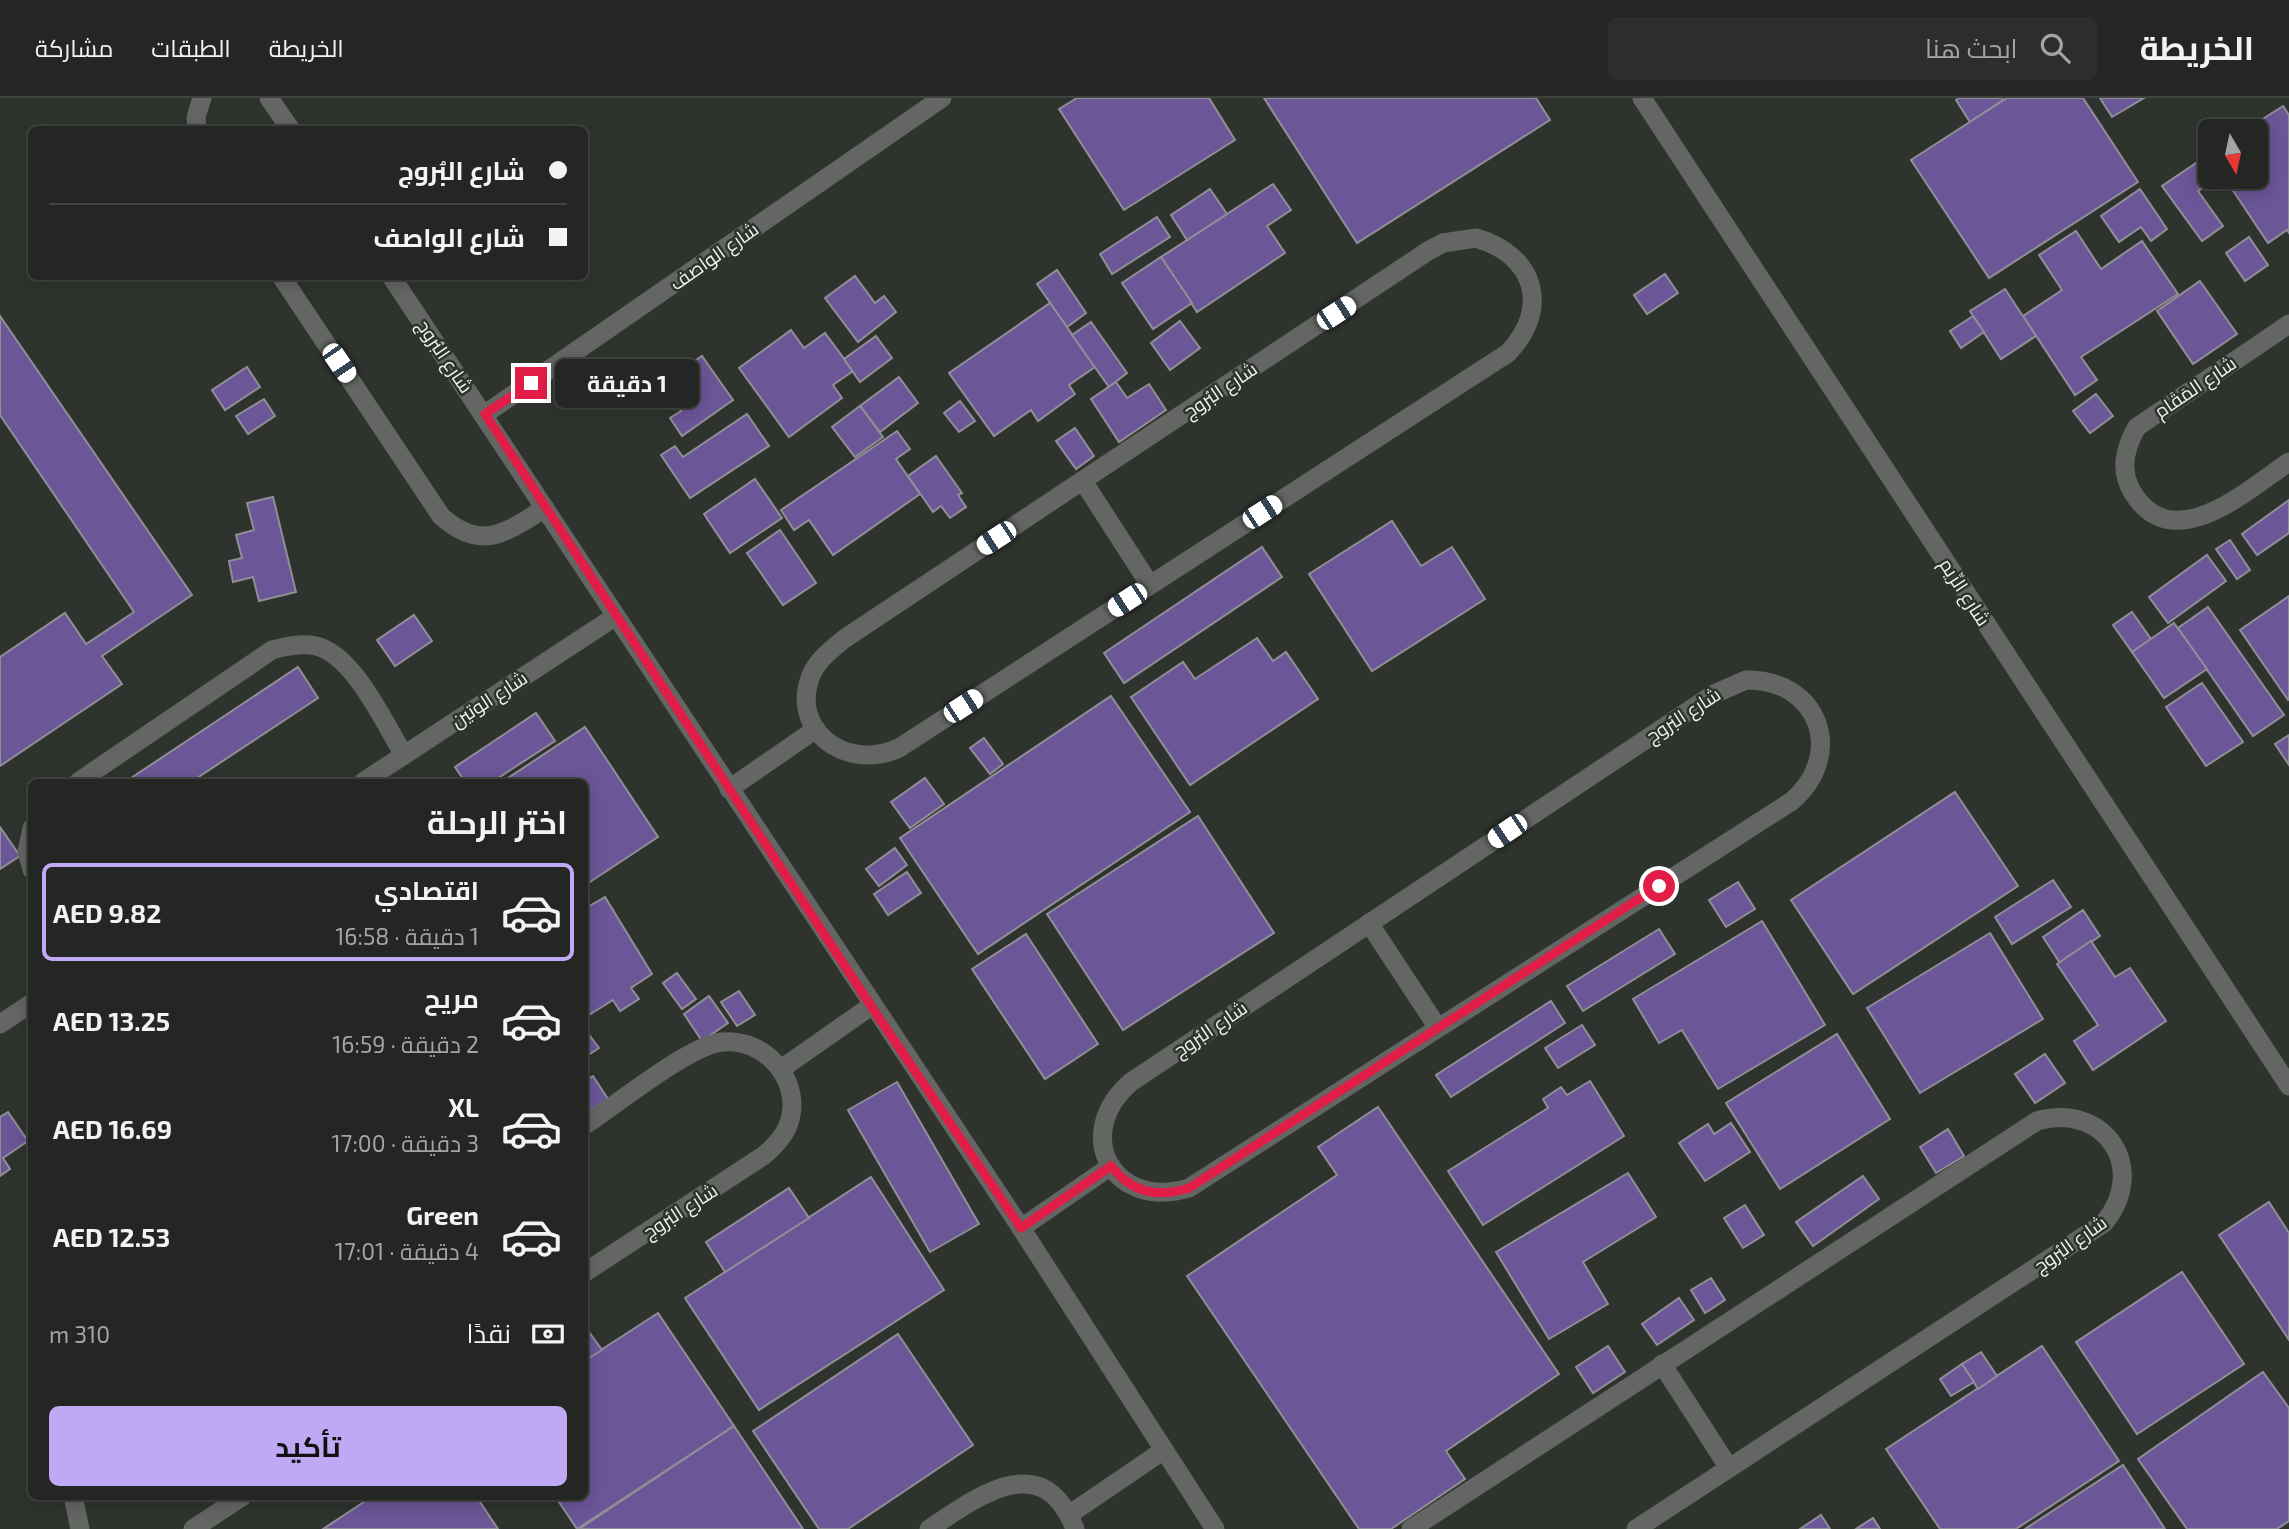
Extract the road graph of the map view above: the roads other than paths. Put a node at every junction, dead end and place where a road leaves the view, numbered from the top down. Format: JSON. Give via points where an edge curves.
{"nodes":[{"id":1,"x":202,"y":98,"type":"edge"},
{"id":2,"x":269,"y":98,"type":"edge"},
{"id":3,"x":942,"y":98,"type":"edge"},
{"id":4,"x":1642,"y":98,"type":"edge"},
{"id":5,"x":197,"y":126,"type":"edge"},
{"id":6,"x":287,"y":126,"type":"edge"},
{"id":7,"x":284,"y":280,"type":"edge"},
{"id":8,"x":394,"y":280,"type":"edge"},
{"id":9,"x":2289,"y":324,"type":"edge"},
{"id":10,"x":485,"y":414,"type":"junction"},
{"id":11,"x":2289,"y":462,"type":"edge"},
{"id":12,"x":1083,"y":481,"type":"junction"},
{"id":13,"x":545,"y":508,"type":"junction"},
{"id":14,"x":1150,"y":585,"type":"junction"},
{"id":15,"x":616,"y":616,"type":"junction"},
{"id":16,"x":816,"y":729,"type":"junction"},
{"id":17,"x":404,"y":755,"type":"junction"},
{"id":18,"x":82,"y":779,"type":"edge"},
{"id":19,"x":368,"y":779,"type":"edge"},
{"id":20,"x":729,"y":789,"type":"junction"},
{"id":21,"x":1369,"y":923,"type":"junction"},
{"id":22,"x":28,"y":1006,"type":"edge"},
{"id":23,"x":871,"y":1006,"type":"junction"},
{"id":24,"x":0,"y":1024,"type":"edge"},
{"id":25,"x":1438,"y":1028,"type":"junction"},
{"id":26,"x":781,"y":1069,"type":"junction"},
{"id":27,"x":2289,"y":1086,"type":"edge"},
{"id":28,"x":588,"y":1123,"type":"edge"},
{"id":29,"x":1111,"y":1166,"type":"junction"},
{"id":30,"x":1021,"y":1228,"type":"junction"},
{"id":31,"x":588,"y":1270,"type":"edge"},
{"id":32,"x":1662,"y":1364,"type":"junction"},
{"id":33,"x":1164,"y":1450,"type":"junction"},
{"id":34,"x":1729,"y":1468,"type":"junction"},
{"id":35,"x":74,"y":1500,"type":"edge"},
{"id":36,"x":237,"y":1500,"type":"edge"},
{"id":37,"x":1072,"y":1522,"type":"edge"},
{"id":38,"x":80,"y":1529,"type":"edge"},
{"id":39,"x":193,"y":1529,"type":"edge"},
{"id":40,"x":929,"y":1529,"type":"edge"},
{"id":41,"x":1215,"y":1529,"type":"edge"},
{"id":42,"x":1412,"y":1529,"type":"edge"},
{"id":43,"x":1636,"y":1529,"type":"edge"}],
"edges":[{"from":1,"to":5,"type":"street"},
{"from":2,"to":6,"type":"street"},
{"from":3,"to":10,"type":"street","name":"شارع الواصف"},
{"from":4,"to":27,"type":"street","name":"شارع الرِّيم"},
{"from":7,"to":13,"type":"street","via":[[441,516],[473,536],[496,536]]},
{"from":8,"to":10,"type":"street","name":"شارع البُروج"},
{"from":9,"to":11,"type":"street","name":"شارع المَقَام","via":[[2137,427],[2129,441],[2125,474],[2140,503],[2169,520],[2185,521],[2217,510]]},
{"from":10,"to":13,"type":"street","name":"شارع البُروج"},
{"from":12,"to":14,"type":"street"},
{"from":12,"to":14,"type":"street","name":"شارع البُروج","via":[[1443,243],[1476,238],[1507,251],[1519,262],[1532,293],[1532,310],[1528,326],[1508,353]]},
{"from":12,"to":16,"type":"street","name":"شارع البُروج","via":[[827,654],[814,670],[808,689],[808,710]]},
{"from":13,"to":15,"type":"street","name":"شارع البُروج"},
{"from":14,"to":16,"type":"street","name":"شارع البُروج","via":[[882,756],[863,758],[845,753]]},
{"from":15,"to":17,"type":"street","name":"شارع الوتين"},
{"from":15,"to":20,"type":"street","name":"شارع البُروج"},
{"from":16,"to":20,"type":"street"},
{"from":17,"to":18,"type":"street","via":[[348,665],[317,646],[296,644],[272,650]]},
{"from":17,"to":19,"type":"street","name":"شارع الوتين"},
{"from":20,"to":23,"type":"street","name":"شارع البُروج"},
{"from":21,"to":25,"type":"street"},
{"from":21,"to":25,"type":"street","name":"شارع البُروج","via":[[1729,685],[1764,680],[1782,685],[1809,707],[1821,740],[1820,758],[1805,789]]},
{"from":21,"to":29,"type":"street","name":"شارع البُروج","via":[[1115,1095],[1102,1129],[1102,1145]]},
{"from":22,"to":24,"type":"street"},
{"from":23,"to":26,"type":"street"},
{"from":23,"to":30,"type":"street","name":"شارع البُروج"},
{"from":25,"to":29,"type":"street","name":"شارع البُروج","via":[[1189,1188],[1153,1194],[1135,1188]]},
{"from":26,"to":28,"type":"street","via":[[770,1056],[738,1042],[705,1046]]},
{"from":26,"to":31,"type":"street","name":"شارع البُروج","via":[[792,1107],[778,1143]]},
{"from":29,"to":30,"type":"street"},
{"from":30,"to":33,"type":"street","name":"شارع البُروج"},
{"from":32,"to":34,"type":"street"},
{"from":32,"to":34,"type":"street","name":"شارع البُروج","via":[[2037,1121],[2071,1117],[2102,1131],[2113,1144],[2124,1177],[2122,1194],[2104,1223]]},
{"from":32,"to":42,"type":"street","name":"شارع البُروج"},
{"from":33,"to":37,"type":"street"},
{"from":33,"to":41,"type":"street","name":"شارع البُروج"},
{"from":34,"to":43,"type":"street","name":"شارع البُروج"},
{"from":35,"to":38,"type":"street"},
{"from":36,"to":39,"type":"street"},
{"from":37,"to":40,"type":"street","via":[[1058,1500],[1044,1490],[1009,1484],[991,1489]]}]}
